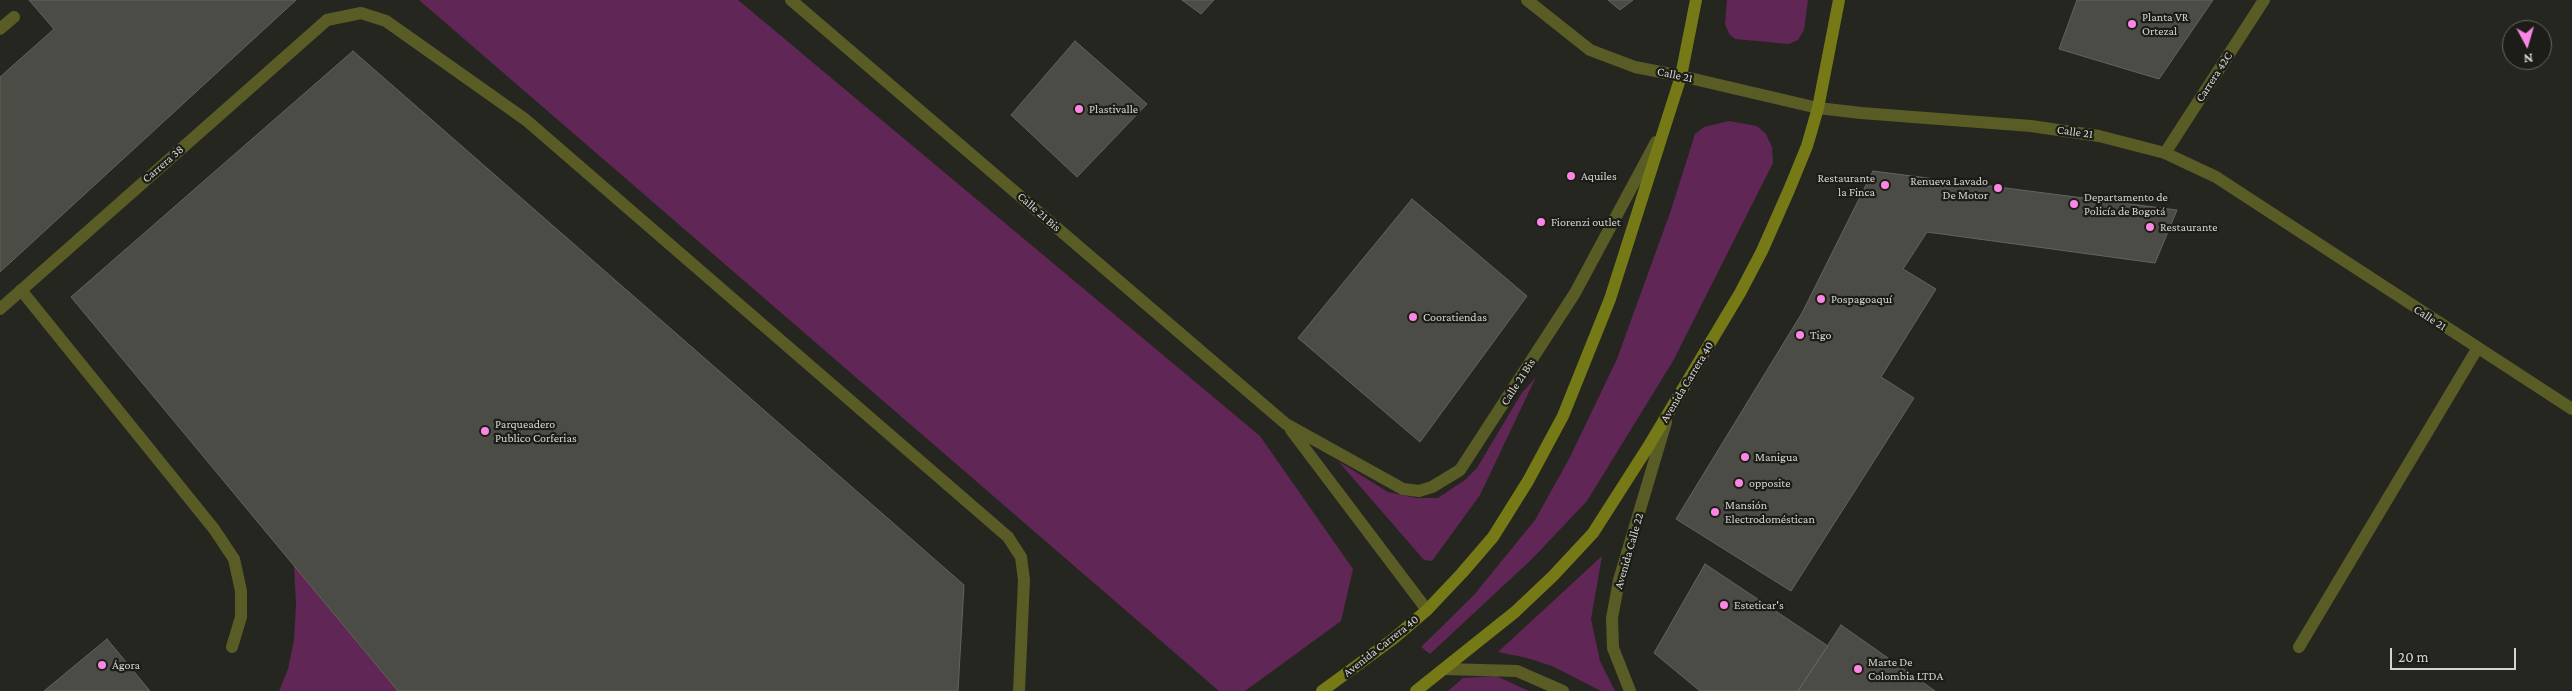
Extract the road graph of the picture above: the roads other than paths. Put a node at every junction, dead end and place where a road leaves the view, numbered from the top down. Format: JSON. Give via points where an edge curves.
{"nodes":[{"id":1,"x":791,"y":0,"type":"edge"},
{"id":2,"x":1527,"y":0,"type":"edge"},
{"id":3,"x":1696,"y":0,"type":"edge"},
{"id":4,"x":1839,"y":0,"type":"edge"},
{"id":5,"x":2264,"y":0,"type":"edge"},
{"id":6,"x":14,"y":18,"type":"dead end"},
{"id":7,"x":0,"y":29,"type":"edge"},
{"id":8,"x":1682,"y":76,"type":"junction"},
{"id":9,"x":1818,"y":108,"type":"junction"},
{"id":10,"x":1668,"y":121,"type":"junction"},
{"id":11,"x":2165,"y":153,"type":"junction"},
{"id":12,"x":21,"y":290,"type":"junction"},
{"id":13,"x":0,"y":308,"type":"edge"},
{"id":14,"x":2477,"y":349,"type":"junction"},
{"id":15,"x":2572,"y":409,"type":"edge"},
{"id":16,"x":1669,"y":412,"type":"junction"},
{"id":17,"x":1286,"y":424,"type":"junction"},
{"id":18,"x":1427,"y":610,"type":"junction"},
{"id":19,"x":232,"y":647,"type":"dead end"},
{"id":20,"x":2299,"y":647,"type":"dead end"},
{"id":21,"x":1444,"y":669,"type":"junction"},
{"id":22,"x":1019,"y":691,"type":"edge"},
{"id":23,"x":1322,"y":691,"type":"edge"},
{"id":24,"x":1416,"y":691,"type":"edge"},
{"id":25,"x":1563,"y":691,"type":"edge"},
{"id":26,"x":1630,"y":691,"type":"edge"}],
"edges":[{"from":1,"to":17,"type":"street","name":"Calle 21 Bis"},
{"from":2,"to":8,"type":"street","name":"Calle 21","via":[[1590,50],[1634,67]]},
{"from":3,"to":8,"type":"main road","name":"Avenida Carrera 40"},
{"from":4,"to":9,"type":"main road","name":"Avenida Carrera 40"},
{"from":5,"to":11,"type":"street","name":"Carrera 42C"},
{"from":6,"to":7,"type":"street"},
{"from":8,"to":9,"type":"street","name":"Calle 21"},
{"from":8,"to":10,"type":"main road","name":"Avenida Carrera 40"},
{"from":9,"to":11,"type":"street","name":"Calle 21","via":[[2031,126],[2099,136]]},
{"from":9,"to":16,"type":"main road","name":"Avenida Carrera 40","via":[[1808,146],[1762,251]]},
{"from":10,"to":17,"type":"street","name":"Calle 21 Bis","via":[[1575,293],[1460,470],[1432,487],[1419,491],[1403,489]]},
{"from":10,"to":18,"type":"main road","name":"Avenida Carrera 40","via":[[1610,299],[1563,416],[1528,481],[1492,537]]},
{"from":11,"to":14,"type":"street","name":"Calle 21","via":[[2216,177]]},
{"from":12,"to":13,"type":"street","name":"Carrera 38"},
{"from":12,"to":19,"type":"street","via":[[214,529],[234,559],[241,591],[241,617]]},
{"from":12,"to":22,"type":"street","name":"Carrera 38","via":[[327,20],[362,13],[386,21],[526,120],[1008,537],[1020,556],[1024,580]]},
{"from":14,"to":15,"type":"street","name":"Calle 21"},
{"from":14,"to":20,"type":"street"},
{"from":16,"to":21,"type":"main road","name":"Avenida Carrera 40","via":[[1593,533],[1521,606]]},
{"from":16,"to":26,"type":"street","name":"Avenida Calle 22","via":[[1619,580],[1612,618],[1613,648]]},
{"from":17,"to":18,"type":"street","name":"Calle 21 Bis"},
{"from":18,"to":23,"type":"main road","name":"Avenida Carrera 40"},
{"from":21,"to":24,"type":"main road","name":"Avenida Carrera 40"},
{"from":21,"to":25,"type":"street","via":[[1517,671]]}]}
